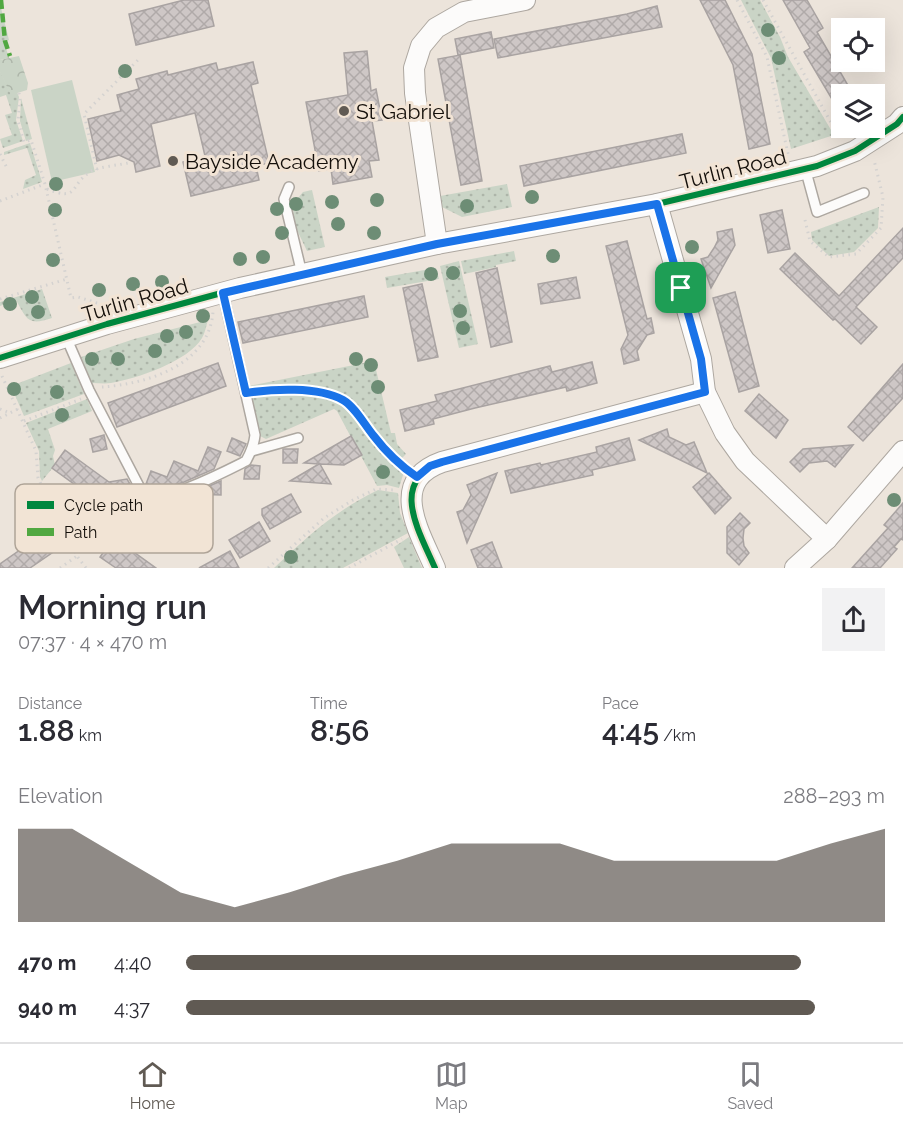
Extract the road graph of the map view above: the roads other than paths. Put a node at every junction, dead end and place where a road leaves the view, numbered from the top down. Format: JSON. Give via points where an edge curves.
{"nodes":[{"id":1,"x":525,"y":0,"type":"edge"},
{"id":2,"x":903,"y":117,"type":"edge"},
{"id":3,"x":799,"y":170,"type":"junction"},
{"id":4,"x":289,"y":187,"type":"dead end"},
{"id":5,"x":864,"y":193,"type":"dead end"},
{"id":6,"x":657,"y":204,"type":"junction"},
{"id":7,"x":437,"y":244,"type":"junction"},
{"id":8,"x":302,"y":274,"type":"junction"},
{"id":9,"x":218,"y":294,"type":"junction"},
{"id":10,"x":66,"y":337,"type":"junction"},
{"id":11,"x":0,"y":358,"type":"edge"},
{"id":12,"x":705,"y":392,"type":"junction"},
{"id":13,"x":298,"y":438,"type":"dead end"},
{"id":14,"x":903,"y":451,"type":"edge"},
{"id":15,"x":252,"y":452,"type":"junction"},
{"id":16,"x":138,"y":484,"type":"edge"},
{"id":17,"x":194,"y":484,"type":"edge"},
{"id":18,"x":827,"y":539,"type":"junction"},
{"id":19,"x":435,"y":568,"type":"edge"},
{"id":20,"x":795,"y":568,"type":"edge"}],
"edges":[{"from":1,"to":7,"type":"street","via":[[464,12],[436,28],[422,46],[414,68]]},
{"from":2,"to":3,"type":"street","name":"Turlin Road","via":[[847,154]]},
{"from":3,"to":5,"type":"lane","via":[[817,212]]},
{"from":3,"to":6,"type":"street","name":"Turlin Road"},
{"from":4,"to":8,"type":"lane","via":[[284,199]]},
{"from":6,"to":7,"type":"street","name":"Turlin Road"},
{"from":6,"to":12,"type":"street","via":[[701,359]]},
{"from":7,"to":8,"type":"street","name":"Turlin Road"},
{"from":8,"to":9,"type":"street","name":"Turlin Road"},
{"from":9,"to":10,"type":"street","name":"Turlin Road"},
{"from":9,"to":15,"type":"lane","via":[[246,393],[255,435]]},
{"from":10,"to":11,"type":"street","name":"Turlin Road"},
{"from":10,"to":16,"type":"lane"},
{"from":12,"to":18,"type":"street","via":[[725,433],[745,461]]},
{"from":12,"to":19,"type":"street","via":[[430,466],[414,485],[413,510]]},
{"from":13,"to":15,"type":"lane"},
{"from":14,"to":18,"type":"street"},
{"from":15,"to":17,"type":"lane","via":[[246,461]]},
{"from":18,"to":20,"type":"street"}]}
